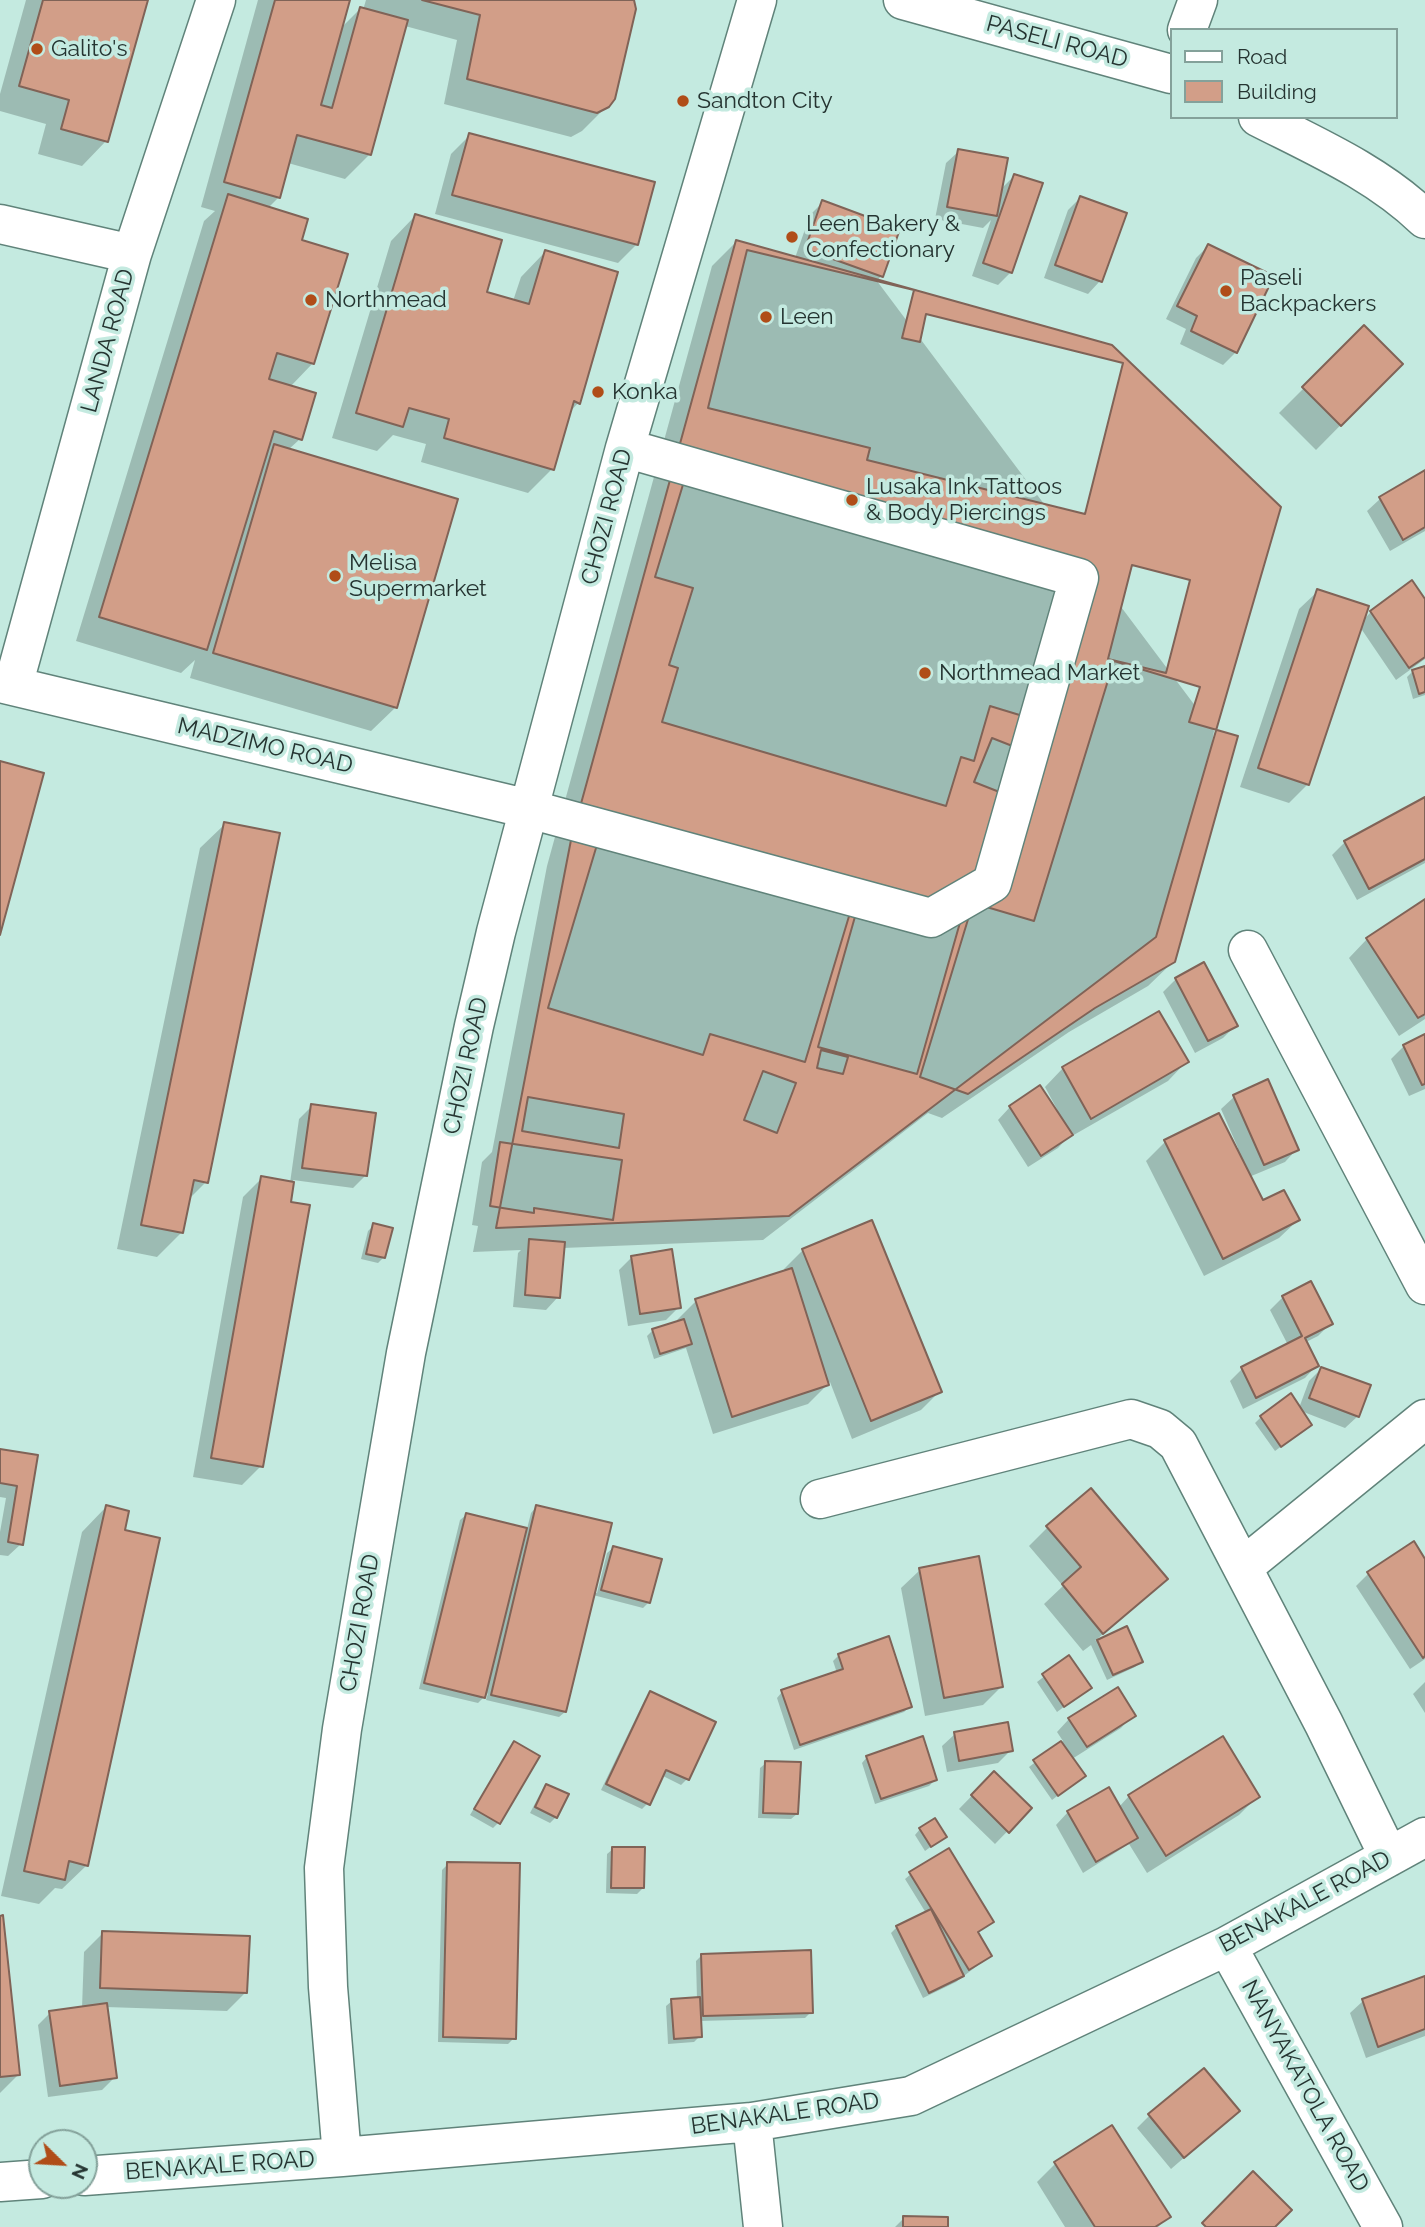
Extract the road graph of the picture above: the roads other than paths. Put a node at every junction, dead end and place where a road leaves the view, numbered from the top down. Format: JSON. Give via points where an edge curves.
{"nodes":[{"id":1,"x":216,"y":0,"type":"edge"},
{"id":2,"x":757,"y":0,"type":"edge"},
{"id":3,"x":903,"y":0,"type":"edge"},
{"id":4,"x":1198,"y":0,"type":"edge"},
{"id":5,"x":1188,"y":28,"type":"edge"},
{"id":6,"x":1170,"y":74,"type":"edge"},
{"id":7,"x":1262,"y":119,"type":"edge"},
{"id":8,"x":1425,"y":219,"type":"edge"},
{"id":9,"x":0,"y":223,"type":"edge"},
{"id":10,"x":132,"y":254,"type":"junction"},
{"id":11,"x":625,"y":448,"type":"junction"},
{"id":12,"x":6,"y":684,"type":"edge"},
{"id":13,"x":529,"y":809,"type":"junction"},
{"id":14,"x":1248,"y":950,"type":"dead end"},
{"id":15,"x":1425,"y":1285,"type":"edge"},
{"id":16,"x":1425,"y":1419,"type":"edge"},
{"id":17,"x":820,"y":1499,"type":"dead end"},
{"id":18,"x":1243,"y":1567,"type":"junction"},
{"id":19,"x":1425,"y":1837,"type":"edge"},
{"id":20,"x":1389,"y":1857,"type":"junction"},
{"id":21,"x":1227,"y":1945,"type":"junction"},
{"id":22,"x":752,"y":2122,"type":"junction"},
{"id":23,"x":342,"y":2157,"type":"junction"},
{"id":24,"x":98,"y":2175,"type":"edge"},
{"id":25,"x":28,"y":2180,"type":"edge"},
{"id":26,"x":0,"y":2182,"type":"edge"},
{"id":27,"x":763,"y":2227,"type":"edge"},
{"id":28,"x":1383,"y":2227,"type":"edge"}],
"edges":[{"from":1,"to":10,"type":"street","name":"LANDA ROAD"},
{"from":2,"to":11,"type":"street","name":"CHOZI ROAD"},
{"from":3,"to":6,"type":"street","name":"PASELI ROAD"},
{"from":4,"to":5,"type":"street"},
{"from":7,"to":8,"type":"street","via":[[1360,168]]},
{"from":9,"to":10,"type":"street"},
{"from":10,"to":12,"type":"street","name":"LANDA ROAD"},
{"from":11,"to":13,"type":"street","name":"CHOZI ROAD"},
{"from":11,"to":13,"type":"street","name":"MADZIMO ROAD","via":[[1079,578],[992,883],[931,918]]},
{"from":12,"to":13,"type":"street","name":"MADZIMO ROAD"},
{"from":13,"to":23,"type":"street","name":"CHOZI ROAD","via":[[474,1026],[406,1353],[340,1743],[324,1868]]},
{"from":14,"to":15,"type":"street"},
{"from":16,"to":18,"type":"street"},
{"from":17,"to":18,"type":"street","via":[[1131,1419],[1160,1429],[1178,1444]]},
{"from":18,"to":20,"type":"street"},
{"from":19,"to":20,"type":"street","name":"BENAKALE ROAD"},
{"from":20,"to":21,"type":"street","name":"BENAKALE ROAD"},
{"from":21,"to":22,"type":"street","name":"BENAKALE ROAD","via":[[911,2096]]},
{"from":21,"to":28,"type":"street","name":"NANYAKATOLA ROAD"},
{"from":22,"to":23,"type":"street","name":"BENAKALE ROAD"},
{"from":22,"to":27,"type":"street"},
{"from":23,"to":24,"type":"street","name":"BENAKALE ROAD"},
{"from":25,"to":26,"type":"street"}]}
